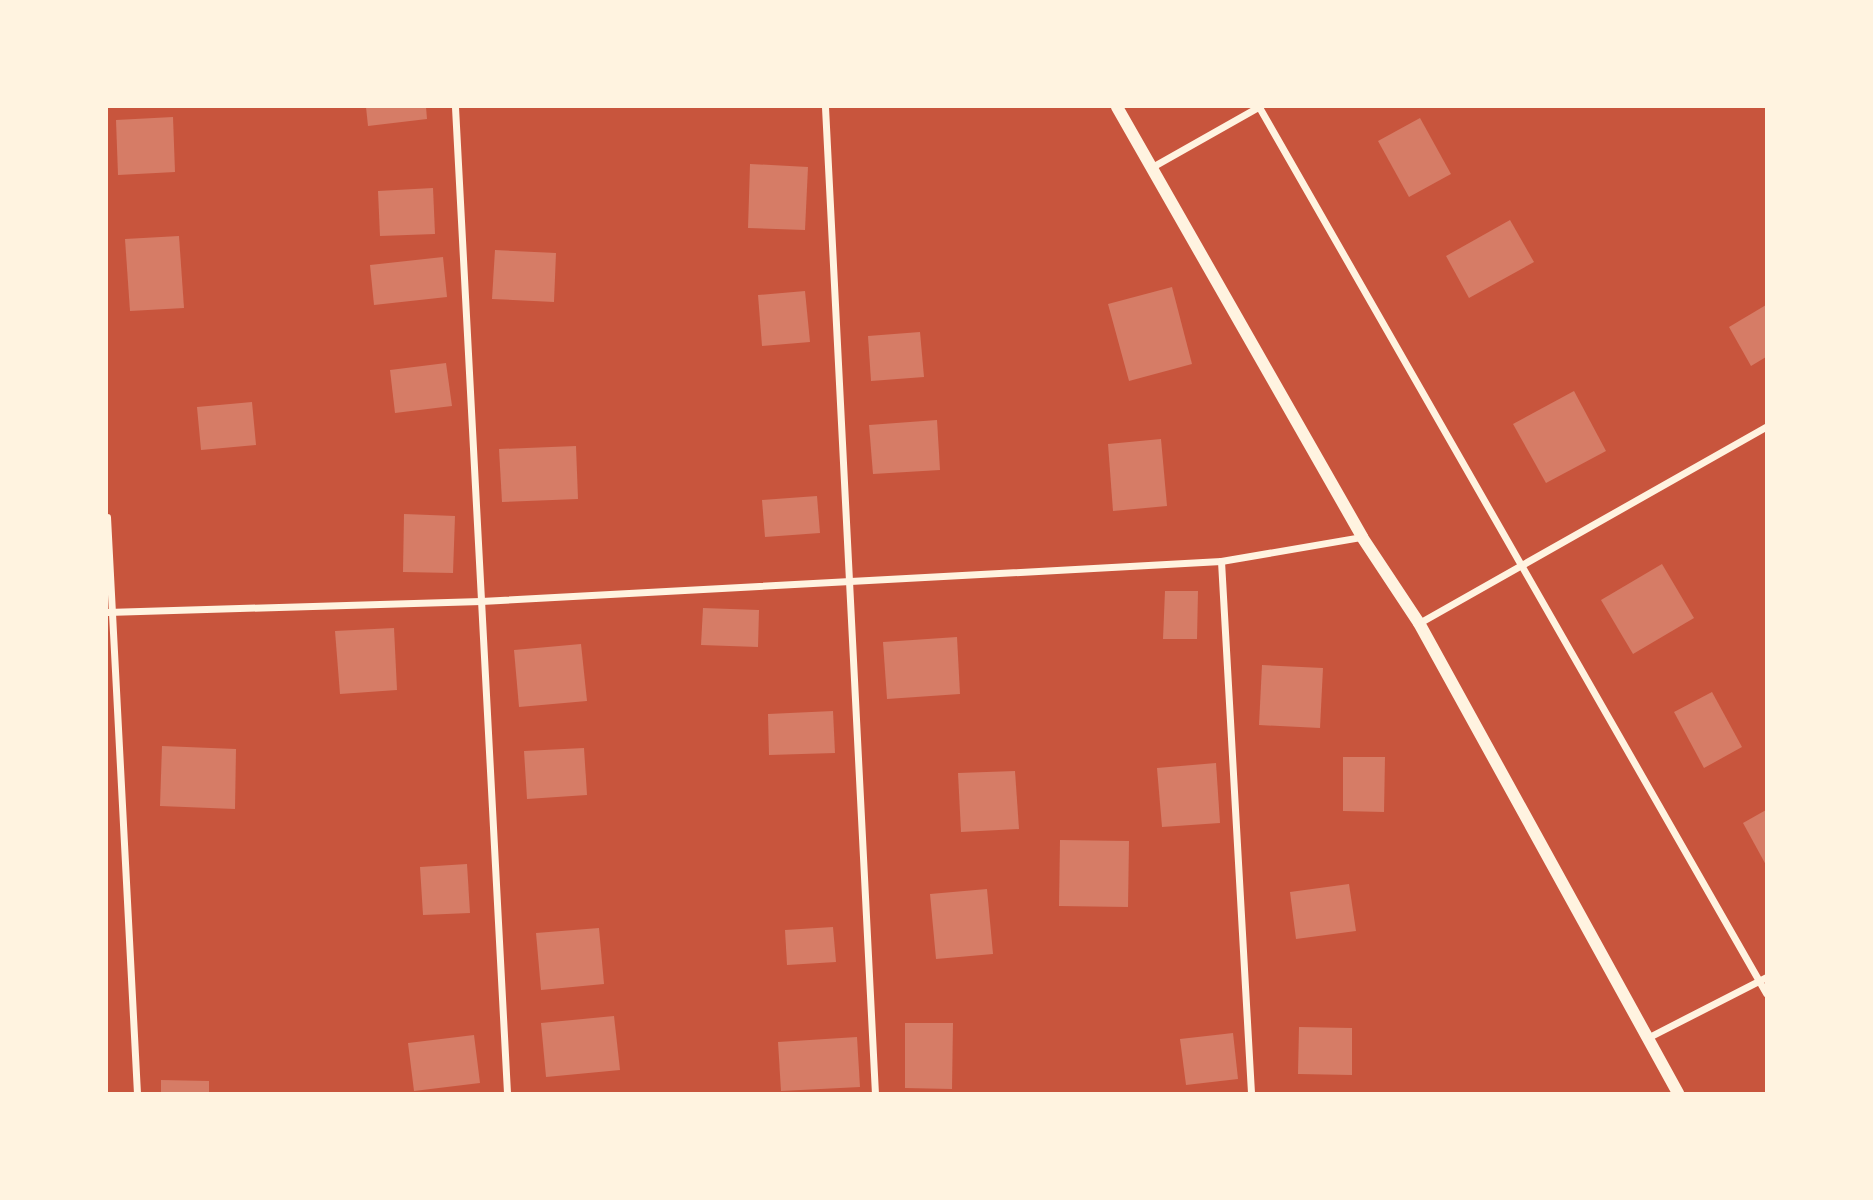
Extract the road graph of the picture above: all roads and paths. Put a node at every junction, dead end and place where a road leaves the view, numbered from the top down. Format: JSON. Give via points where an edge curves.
{"nodes":[{"id":1,"x":456,"y":107,"type":"edge"},
{"id":2,"x":825,"y":107,"type":"edge"},
{"id":3,"x":1117,"y":107,"type":"edge"},
{"id":4,"x":1259,"y":107,"type":"edge"},
{"id":5,"x":1152,"y":167,"type":"junction"},
{"id":6,"x":1766,"y":427,"type":"edge"},
{"id":7,"x":107,"y":517,"type":"edge"},
{"id":8,"x":1362,"y":537,"type":"junction"},
{"id":9,"x":1221,"y":561,"type":"junction"},
{"id":10,"x":1522,"y":566,"type":"junction"},
{"id":11,"x":849,"y":582,"type":"junction"},
{"id":12,"x":481,"y":601,"type":"junction"},
{"id":13,"x":109,"y":612,"type":"edge"},
{"id":14,"x":1419,"y":623,"type":"junction"},
{"id":15,"x":1763,"y":979,"type":"edge"},
{"id":16,"x":1766,"y":993,"type":"edge"},
{"id":17,"x":1649,"y":1037,"type":"junction"},
{"id":18,"x":137,"y":1093,"type":"edge"},
{"id":19,"x":507,"y":1093,"type":"edge"},
{"id":20,"x":874,"y":1093,"type":"edge"},
{"id":21,"x":1251,"y":1093,"type":"edge"},
{"id":22,"x":1678,"y":1093,"type":"edge"}],
"edges":[{"from":1,"to":12,"type":"street"},
{"from":2,"to":11,"type":"street"},
{"from":3,"to":5,"type":"street"},
{"from":4,"to":5,"type":"street"},
{"from":4,"to":10,"type":"street"},
{"from":5,"to":8,"type":"street"},
{"from":6,"to":10,"type":"street"},
{"from":7,"to":13,"type":"street"},
{"from":8,"to":9,"type":"street"},
{"from":8,"to":14,"type":"street"},
{"from":9,"to":11,"type":"street"},
{"from":9,"to":21,"type":"street"},
{"from":10,"to":14,"type":"street"},
{"from":10,"to":15,"type":"street"},
{"from":11,"to":12,"type":"street"},
{"from":11,"to":20,"type":"street"},
{"from":12,"to":13,"type":"street"},
{"from":12,"to":19,"type":"street"},
{"from":13,"to":18,"type":"street"},
{"from":14,"to":17,"type":"street"},
{"from":15,"to":16,"type":"street"},
{"from":15,"to":17,"type":"street"},
{"from":17,"to":22,"type":"street"}]}
